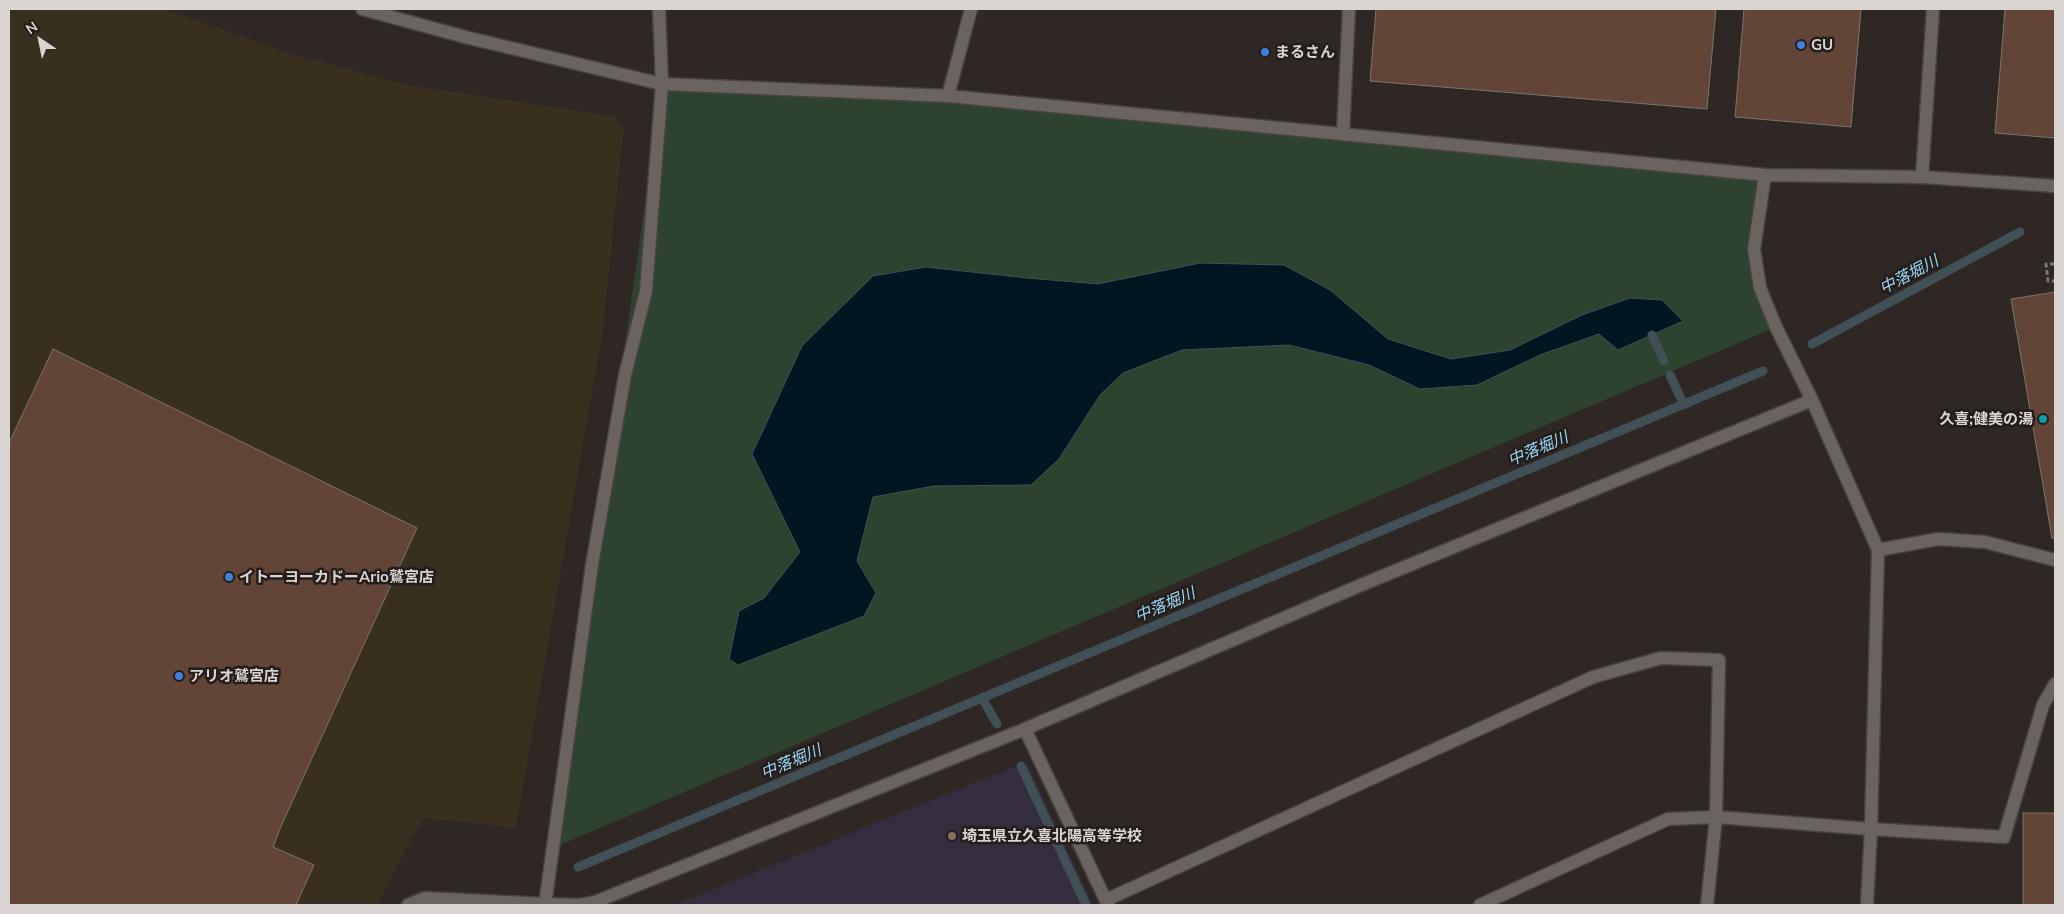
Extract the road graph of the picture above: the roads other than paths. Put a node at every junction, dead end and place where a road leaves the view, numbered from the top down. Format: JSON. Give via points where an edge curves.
{"nodes":[{"id":1,"x":362,"y":9,"type":"edge"},
{"id":2,"x":658,"y":9,"type":"edge"},
{"id":3,"x":971,"y":9,"type":"edge"},
{"id":4,"x":1349,"y":9,"type":"edge"},
{"id":5,"x":1933,"y":9,"type":"edge"},
{"id":6,"x":662,"y":84,"type":"junction"},
{"id":7,"x":948,"y":96,"type":"junction"},
{"id":8,"x":1343,"y":134,"type":"junction"},
{"id":9,"x":1765,"y":175,"type":"junction"},
{"id":10,"x":1922,"y":177,"type":"junction"},
{"id":11,"x":2055,"y":186,"type":"edge"},
{"id":12,"x":1812,"y":400,"type":"junction"},
{"id":13,"x":1878,"y":550,"type":"junction"},
{"id":14,"x":2055,"y":560,"type":"edge"},
{"id":15,"x":2055,"y":684,"type":"edge"},
{"id":16,"x":1024,"y":729,"type":"junction"},
{"id":17,"x":1716,"y":817,"type":"junction"},
{"id":18,"x":1871,"y":829,"type":"junction"},
{"id":19,"x":1107,"y":903,"type":"edge"},
{"id":20,"x":408,"y":905,"type":"edge"},
{"id":21,"x":545,"y":905,"type":"edge"},
{"id":22,"x":1480,"y":905,"type":"edge"},
{"id":23,"x":1707,"y":905,"type":"edge"},
{"id":24,"x":1866,"y":905,"type":"edge"}],
"edges":[{"from":1,"to":6,"type":"street"},
{"from":2,"to":6,"type":"street"},
{"from":3,"to":7,"type":"street"},
{"from":4,"to":8,"type":"street"},
{"from":5,"to":10,"type":"street"},
{"from":6,"to":7,"type":"street"},
{"from":6,"to":21,"type":"street","via":[[646,291],[625,376],[592,564]]},
{"from":7,"to":8,"type":"street"},
{"from":8,"to":9,"type":"street"},
{"from":9,"to":10,"type":"street"},
{"from":9,"to":12,"type":"street","via":[[1754,249],[1760,288]]},
{"from":10,"to":11,"type":"street"},
{"from":12,"to":13,"type":"street"},
{"from":12,"to":16,"type":"street","via":[[1361,585]]},
{"from":13,"to":14,"type":"street","via":[[1938,539],[1985,542]]},
{"from":13,"to":18,"type":"street"},
{"from":15,"to":18,"type":"street","via":[[2043,705],[2004,837]]},
{"from":16,"to":19,"type":"street"},
{"from":16,"to":21,"type":"street","via":[[596,902]]},
{"from":17,"to":18,"type":"street"},
{"from":17,"to":19,"type":"street","via":[[1719,660],[1660,658],[1594,677]]},
{"from":17,"to":22,"type":"street","via":[[1668,819]]},
{"from":17,"to":23,"type":"street"},
{"from":18,"to":24,"type":"street"},
{"from":20,"to":21,"type":"street","via":[[425,898]]}]}
